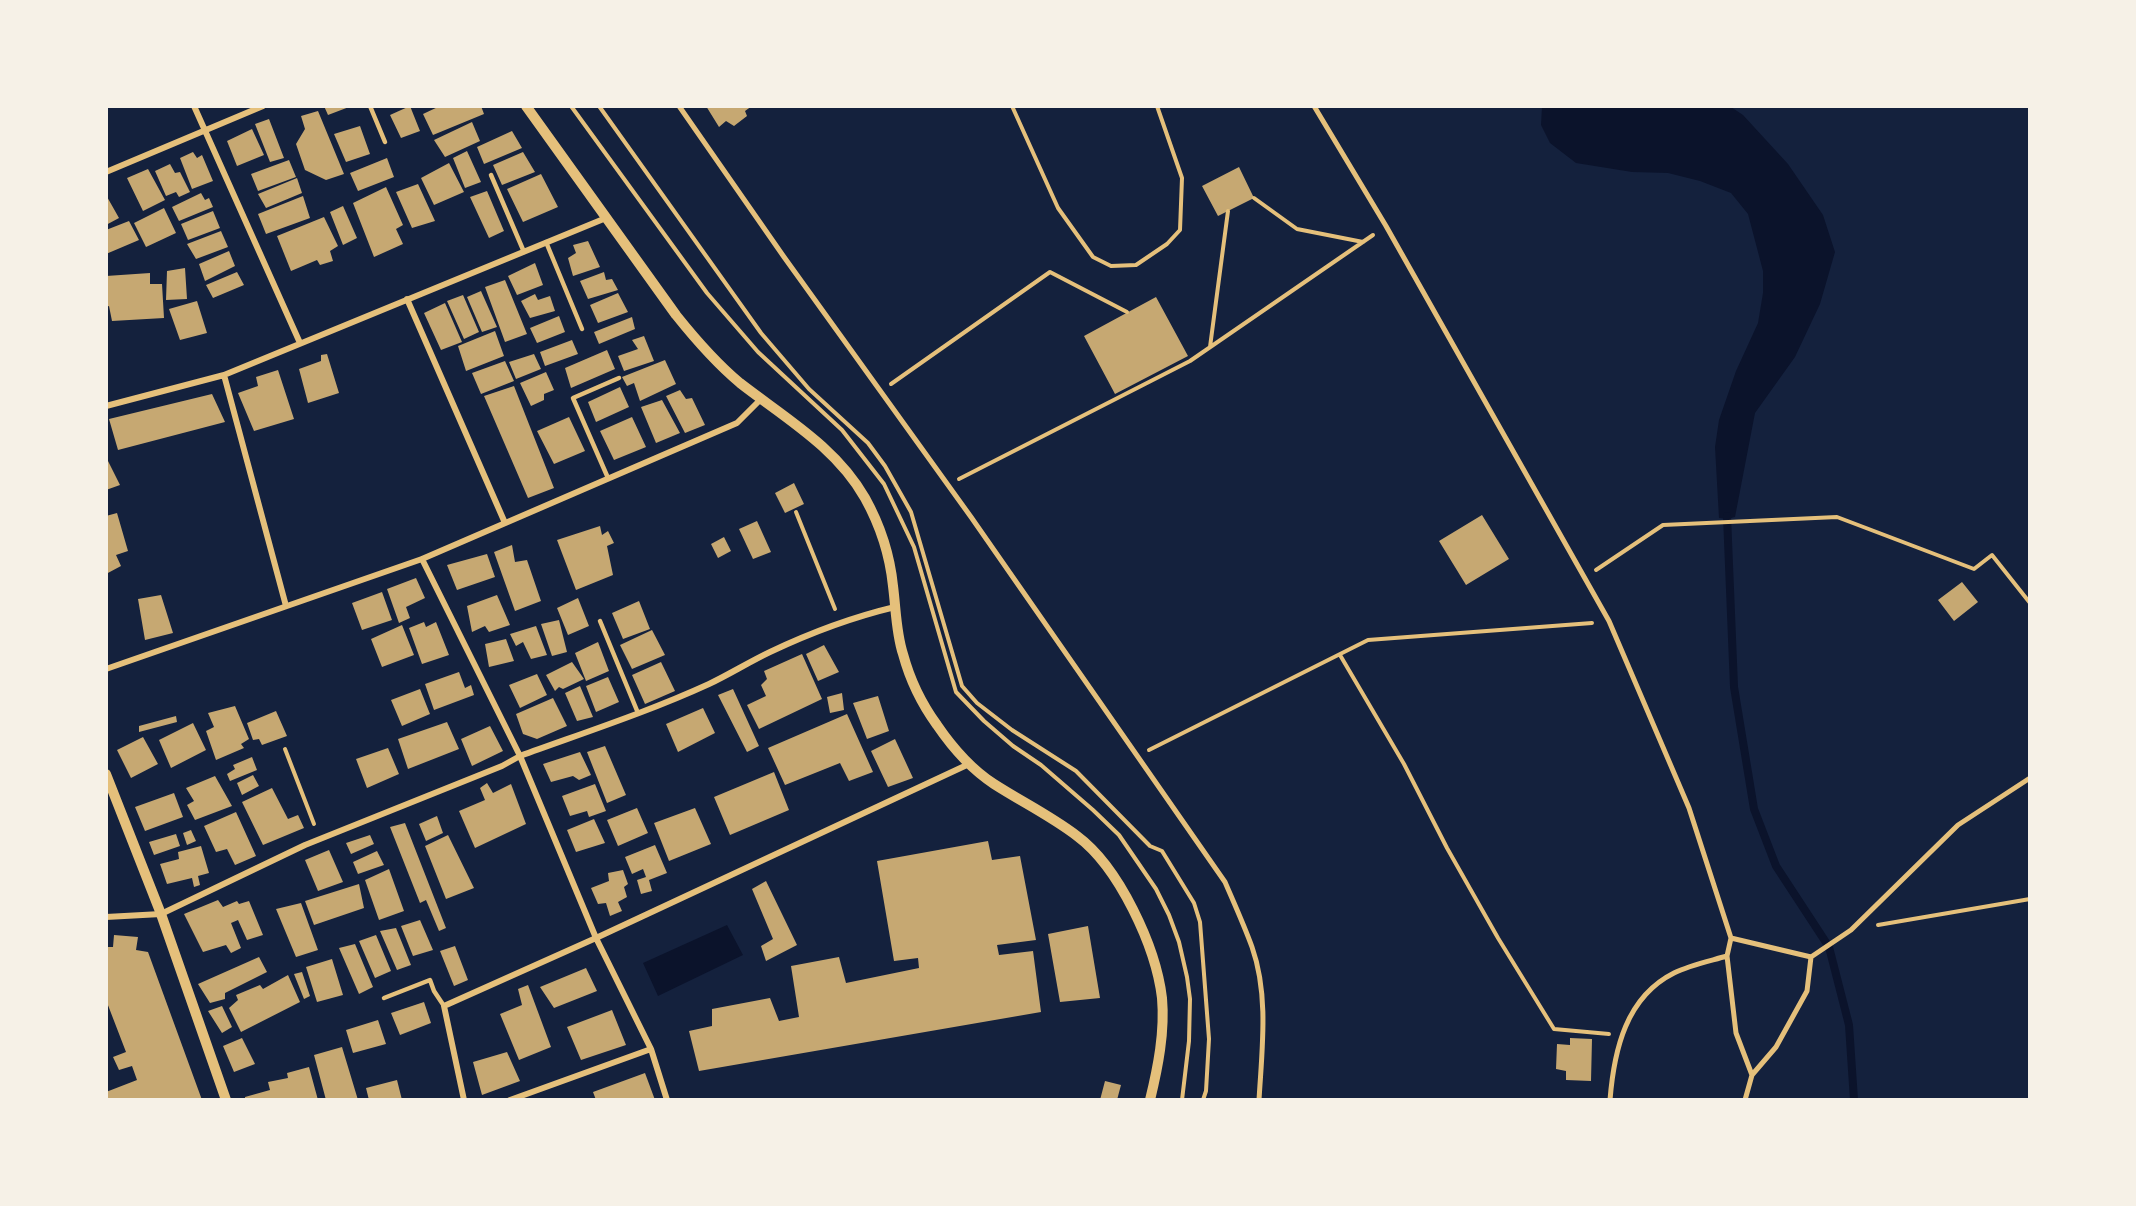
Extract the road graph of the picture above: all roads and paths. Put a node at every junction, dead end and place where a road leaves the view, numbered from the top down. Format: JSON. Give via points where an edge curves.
{"nodes":[{"id":1,"x":194,"y":106,"type":"edge"},
{"id":2,"x":263,"y":106,"type":"edge"},
{"id":3,"x":370,"y":106,"type":"edge"},
{"id":4,"x":526,"y":106,"type":"edge"},
{"id":5,"x":571,"y":106,"type":"edge"},
{"id":6,"x":599,"y":106,"type":"edge"},
{"id":7,"x":679,"y":106,"type":"edge"},
{"id":8,"x":1012,"y":106,"type":"edge"},
{"id":9,"x":1157,"y":106,"type":"edge"},
{"id":10,"x":1314,"y":106,"type":"edge"},
{"id":11,"x":204,"y":131,"type":"junction"},
{"id":12,"x":385,"y":142,"type":"dead end"},
{"id":13,"x":106,"y":172,"type":"edge"},
{"id":14,"x":491,"y":175,"type":"dead end"},
{"id":15,"x":1254,"y":198,"type":"dead end"},
{"id":16,"x":1228,"y":211,"type":"dead end"},
{"id":17,"x":606,"y":218,"type":"junction"},
{"id":18,"x":1386,"y":226,"type":"junction"},
{"id":19,"x":546,"y":242,"type":"junction"},
{"id":20,"x":1363,"y":242,"type":"junction"},
{"id":21,"x":524,"y":252,"type":"junction"},
{"id":22,"x":407,"y":299,"type":"junction"},
{"id":23,"x":1127,"y":312,"type":"dead end"},
{"id":24,"x":582,"y":329,"type":"dead end"},
{"id":25,"x":300,"y":343,"type":"junction"},
{"id":26,"x":1209,"y":348,"type":"junction"},
{"id":27,"x":224,"y":375,"type":"junction"},
{"id":28,"x":619,"y":378,"type":"dead end"},
{"id":29,"x":881,"y":391,"type":"junction"},
{"id":30,"x":762,"y":398,"type":"junction"},
{"id":31,"x":106,"y":406,"type":"edge"},
{"id":32,"x":608,"y":478,"type":"junction"},
{"id":33,"x":948,"y":484,"type":"junction"},
{"id":34,"x":796,"y":512,"type":"dead end"},
{"id":35,"x":505,"y":523,"type":"junction"},
{"id":36,"x":422,"y":559,"type":"junction"},
{"id":37,"x":1584,"y":578,"type":"junction"},
{"id":38,"x":2030,"y":603,"type":"edge"},
{"id":39,"x":286,"y":606,"type":"junction"},
{"id":40,"x":896,"y":607,"type":"junction"},
{"id":41,"x":600,"y":621,"type":"dead end"},
{"id":42,"x":1609,"y":621,"type":"junction"},
{"id":43,"x":841,"y":624,"type":"junction"},
{"id":44,"x":1340,"y":655,"type":"junction"},
{"id":45,"x":106,"y":669,"type":"edge"},
{"id":46,"x":638,"y":712,"type":"junction"},
{"id":47,"x":285,"y":749,"type":"dead end"},
{"id":48,"x":520,"y":756,"type":"junction"},
{"id":49,"x":1138,"y":756,"type":"junction"},
{"id":50,"x":969,"y":764,"type":"junction"},
{"id":51,"x":106,"y":774,"type":"edge"},
{"id":52,"x":2030,"y":778,"type":"edge"},
{"id":53,"x":320,"y":839,"type":"junction"},
{"id":54,"x":2030,"y":899,"type":"edge"},
{"id":55,"x":161,"y":914,"type":"junction"},
{"id":56,"x":106,"y":917,"type":"edge"},
{"id":57,"x":1851,"y":930,"type":"junction"},
{"id":58,"x":596,"y":938,"type":"junction"},
{"id":59,"x":1731,"y":938,"type":"junction"},
{"id":60,"x":1727,"y":956,"type":"junction"},
{"id":61,"x":1811,"y":957,"type":"junction"},
{"id":62,"x":384,"y":998,"type":"dead end"},
{"id":63,"x":444,"y":1006,"type":"junction"},
{"id":64,"x":1622,"y":1036,"type":"junction"},
{"id":65,"x":651,"y":1049,"type":"junction"},
{"id":66,"x":1752,"y":1075,"type":"junction"},
{"id":67,"x":226,"y":1100,"type":"edge"},
{"id":68,"x":464,"y":1100,"type":"edge"},
{"id":69,"x":510,"y":1100,"type":"edge"},
{"id":70,"x":668,"y":1100,"type":"edge"},
{"id":71,"x":1150,"y":1100,"type":"edge"},
{"id":72,"x":1182,"y":1100,"type":"edge"},
{"id":73,"x":1203,"y":1100,"type":"edge"},
{"id":74,"x":1258,"y":1100,"type":"edge"},
{"id":75,"x":1610,"y":1100,"type":"edge"},
{"id":76,"x":1745,"y":1100,"type":"edge"}],
"edges":[{"from":1,"to":11,"type":"street"},
{"from":2,"to":11,"type":"street"},
{"from":3,"to":12,"type":"lane"},
{"from":4,"to":17,"type":"street"},
{"from":5,"to":72,"type":"path","via":[[707,294],[758,352],[842,430],[885,484],[914,547],[956,692],[984,721],[1041,765],[1119,835],[1156,890],[1176,933],[1190,999]]},
{"from":6,"to":73,"type":"path","via":[[761,333],[809,389],[868,443],[885,466],[911,512],[962,686],[1012,730],[1076,771],[1150,846],[1162,850],[1194,903],[1200,922],[1209,1040]]},
{"from":7,"to":29,"type":"street"},
{"from":8,"to":9,"type":"path","via":[[1058,208],[1093,257],[1111,266],[1136,266],[1180,230],[1182,178]]},
{"from":10,"to":18,"type":"street"},
{"from":11,"to":13,"type":"street"},
{"from":11,"to":25,"type":"street"},
{"from":14,"to":21,"type":"lane"},
{"from":15,"to":20,"type":"path","via":[[1297,229]]},
{"from":16,"to":26,"type":"path"},
{"from":17,"to":19,"type":"street"},
{"from":17,"to":30,"type":"street","via":[[699,344],[723,369]]},
{"from":18,"to":20,"type":"path"},
{"from":18,"to":37,"type":"street"},
{"from":19,"to":21,"type":"street"},
{"from":19,"to":24,"type":"lane"},
{"from":20,"to":26,"type":"path"},
{"from":21,"to":22,"type":"street"},
{"from":22,"to":25,"type":"street"},
{"from":22,"to":35,"type":"street"},
{"from":23,"to":29,"type":"path","via":[[1050,272]]},
{"from":25,"to":27,"type":"street"},
{"from":26,"to":33,"type":"path"},
{"from":27,"to":31,"type":"street"},
{"from":27,"to":39,"type":"street"},
{"from":28,"to":32,"type":"lane","via":[[573,398]]},
{"from":29,"to":33,"type":"street"},
{"from":30,"to":32,"type":"street","via":[[737,423]]},
{"from":30,"to":40,"type":"street","via":[[831,454],[866,499],[883,539]]},
{"from":32,"to":35,"type":"street"},
{"from":33,"to":49,"type":"street"},
{"from":34,"to":43,"type":"path"},
{"from":35,"to":36,"type":"street"},
{"from":36,"to":39,"type":"street"},
{"from":36,"to":48,"type":"street"},
{"from":37,"to":38,"type":"path","via":[[1663,525],[1837,517],[1974,569],[1992,555]]},
{"from":37,"to":42,"type":"street"},
{"from":39,"to":45,"type":"street"},
{"from":40,"to":43,"type":"street"},
{"from":40,"to":50,"type":"street","via":[[903,653],[916,693]]},
{"from":41,"to":46,"type":"lane"},
{"from":42,"to":44,"type":"path","via":[[1368,640]]},
{"from":42,"to":59,"type":"street","via":[[1689,808]]},
{"from":43,"to":46,"type":"street"},
{"from":44,"to":49,"type":"path"},
{"from":44,"to":64,"type":"path","via":[[1498,938],[1554,1029]]},
{"from":46,"to":48,"type":"street"},
{"from":47,"to":53,"type":"path"},
{"from":48,"to":53,"type":"street"},
{"from":48,"to":58,"type":"street"},
{"from":49,"to":74,"type":"street","via":[[1226,882],[1252,947],[1264,1022]]},
{"from":50,"to":58,"type":"street"},
{"from":50,"to":71,"type":"street","via":[[1080,838],[1103,862],[1134,912],[1151,953],[1162,1000],[1160,1059]]},
{"from":51,"to":55,"type":"street"},
{"from":52,"to":57,"type":"street","via":[[1958,825]]},
{"from":53,"to":55,"type":"street"},
{"from":54,"to":57,"type":"path"},
{"from":55,"to":56,"type":"street"},
{"from":55,"to":67,"type":"street"},
{"from":57,"to":61,"type":"street"},
{"from":58,"to":63,"type":"street"},
{"from":58,"to":65,"type":"street"},
{"from":59,"to":60,"type":"street"},
{"from":59,"to":61,"type":"street"},
{"from":60,"to":64,"type":"street","via":[[1675,973],[1653,986],[1637,1004]]},
{"from":60,"to":66,"type":"street","via":[[1736,1033]]},
{"from":61,"to":66,"type":"street","via":[[1807,991],[1776,1047]]},
{"from":62,"to":63,"type":"lane","via":[[430,980]]},
{"from":63,"to":68,"type":"street"},
{"from":64,"to":75,"type":"street"},
{"from":65,"to":69,"type":"street"},
{"from":65,"to":70,"type":"street"},
{"from":66,"to":76,"type":"street"}]}
